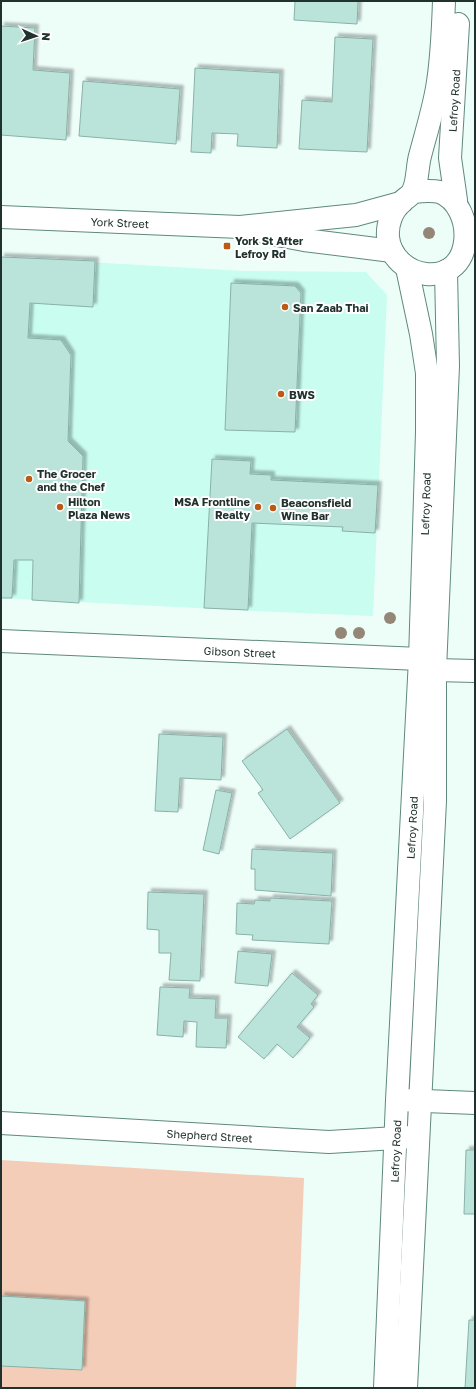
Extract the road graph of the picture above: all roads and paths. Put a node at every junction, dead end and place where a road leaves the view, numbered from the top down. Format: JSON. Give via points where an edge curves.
{"nodes":[{"id":1,"x":444,"y":1,"type":"edge"},
{"id":2,"x":459,"y":1,"type":"edge"},
{"id":3,"x":406,"y":197,"type":"junction"},
{"id":4,"x":456,"y":200,"type":"junction"},
{"id":5,"x":1,"y":217,"type":"edge"},
{"id":6,"x":472,"y":223,"type":"edge"},
{"id":7,"x":240,"y":228,"type":"junction"},
{"id":8,"x":392,"y":251,"type":"junction"},
{"id":9,"x":470,"y":253,"type":"edge"},
{"id":10,"x":407,"y":268,"type":"junction"},
{"id":11,"x":446,"y":271,"type":"junction"},
{"id":12,"x":1,"y":641,"type":"edge"},
{"id":13,"x":427,"y":664,"type":"junction"},
{"id":14,"x":475,"y":671,"type":"edge"},
{"id":15,"x":397,"y":1100,"type":"junction"},
{"id":16,"x":419,"y":1100,"type":"junction"},
{"id":17,"x":475,"y":1103,"type":"edge"},
{"id":18,"x":1,"y":1123,"type":"edge"},
{"id":19,"x":418,"y":1137,"type":"junction"},
{"id":20,"x":396,"y":1138,"type":"junction"},
{"id":21,"x":385,"y":1388,"type":"edge"},
{"id":22,"x":406,"y":1388,"type":"edge"}],
"edges":[{"from":1,"to":3,"type":"street","name":"Lefroy Road","via":[[437,87]]},
{"from":2,"to":4,"type":"street","name":"Lefroy Road","via":[[450,158]]},
{"from":3,"to":4,"type":"street","via":[[438,192]]},
{"from":3,"to":7,"type":"street","name":"York Street","via":[[356,215]]},
{"from":3,"to":8,"type":"street","name":"Lefroy Road","via":[[393,213],[388,225]]},
{"from":4,"to":6,"type":"street","name":"Lefroy Road"},
{"from":5,"to":7,"type":"street","name":"York Street"},
{"from":6,"to":9,"type":"street","name":"Lefroy Road"},
{"from":7,"to":8,"type":"street","name":"York Street","via":[[304,240]]},
{"from":8,"to":10,"type":"street","name":"Lefroy Road"},
{"from":9,"to":11,"type":"street","name":"Lefroy Road"},
{"from":10,"to":11,"type":"street","name":"Lefroy Road","via":[[426,274]]},
{"from":10,"to":13,"type":"street","name":"Lefroy Road","via":[[427,373]]},
{"from":11,"to":13,"type":"street","name":"Lefroy Road","via":[[448,366]]},
{"from":12,"to":13,"type":"street","name":"Gibson Street"},
{"from":13,"to":14,"type":"street","name":"Gibson Street"},
{"from":13,"to":15,"type":"street","name":"Lefroy Road"},
{"from":13,"to":16,"type":"street","name":"Lefroy Road","via":[[435,802]]},
{"from":15,"to":16,"type":"street"},
{"from":15,"to":20,"type":"street","name":"Lefroy Road"},
{"from":16,"to":17,"type":"street"},
{"from":16,"to":19,"type":"street","name":"Lefroy Road"},
{"from":18,"to":20,"type":"street","name":"Shepherd Street","via":[[329,1142]]},
{"from":19,"to":20,"type":"street","name":"Shepherd Street"},
{"from":19,"to":22,"type":"street","name":"Lefroy Road"},
{"from":20,"to":21,"type":"street","name":"Lefroy Road"}]}
